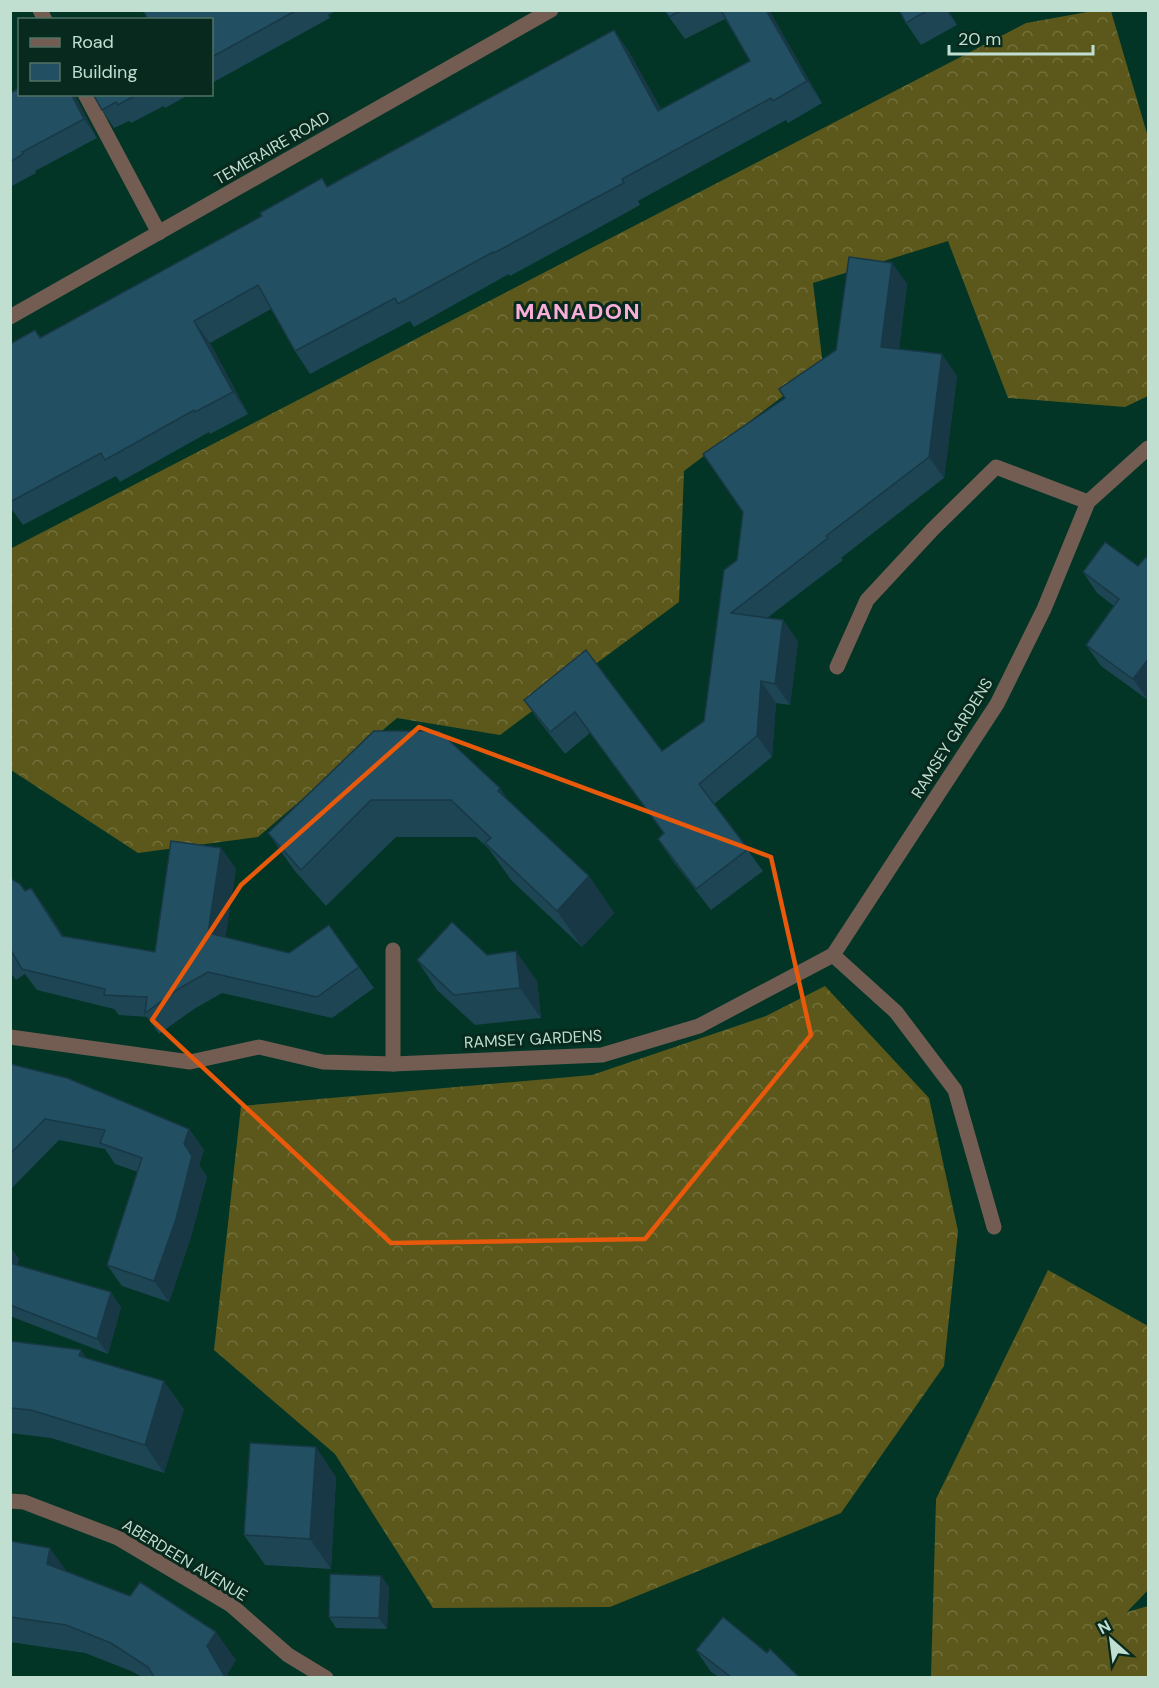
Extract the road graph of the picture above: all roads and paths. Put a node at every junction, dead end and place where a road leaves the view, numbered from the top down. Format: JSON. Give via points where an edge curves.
{"nodes":[{"id":1,"x":551,"y":10,"type":"edge"},
{"id":2,"x":86,"y":96,"type":"edge"},
{"id":3,"x":159,"y":233,"type":"junction"},
{"id":4,"x":10,"y":317,"type":"edge"},
{"id":5,"x":1149,"y":448,"type":"edge"},
{"id":6,"x":1088,"y":502,"type":"junction"},
{"id":7,"x":837,"y":667,"type":"dead end"},
{"id":8,"x":393,"y":950,"type":"dead end"},
{"id":9,"x":833,"y":955,"type":"junction"},
{"id":10,"x":10,"y":1037,"type":"edge"},
{"id":11,"x":393,"y":1064,"type":"junction"},
{"id":12,"x":994,"y":1227,"type":"dead end"},
{"id":13,"x":10,"y":1501,"type":"edge"},
{"id":14,"x":326,"y":1677,"type":"edge"}],
"edges":[{"from":1,"to":3,"type":"street","name":"TEMERAIRE ROAD"},
{"from":2,"to":3,"type":"street"},
{"from":3,"to":4,"type":"street","name":"TEMERAIRE ROAD"},
{"from":5,"to":6,"type":"street","name":"RAMSEY GARDENS"},
{"from":6,"to":7,"type":"street","via":[[996,467],[867,600]]},
{"from":6,"to":9,"type":"street","name":"RAMSEY GARDENS","via":[[1044,609],[997,704]]},
{"from":8,"to":11,"type":"street"},
{"from":9,"to":11,"type":"street","name":"RAMSEY GARDENS","via":[[699,1026],[602,1055]]},
{"from":9,"to":12,"type":"street","via":[[896,1012],[955,1090]]},
{"from":10,"to":11,"type":"street","name":"RAMSEY GARDENS","via":[[190,1062],[259,1047],[323,1062]]},
{"from":13,"to":14,"type":"street","name":"ABERDEEN AVENUE","via":[[24,1502],[118,1538],[231,1605],[288,1655]]}]}
